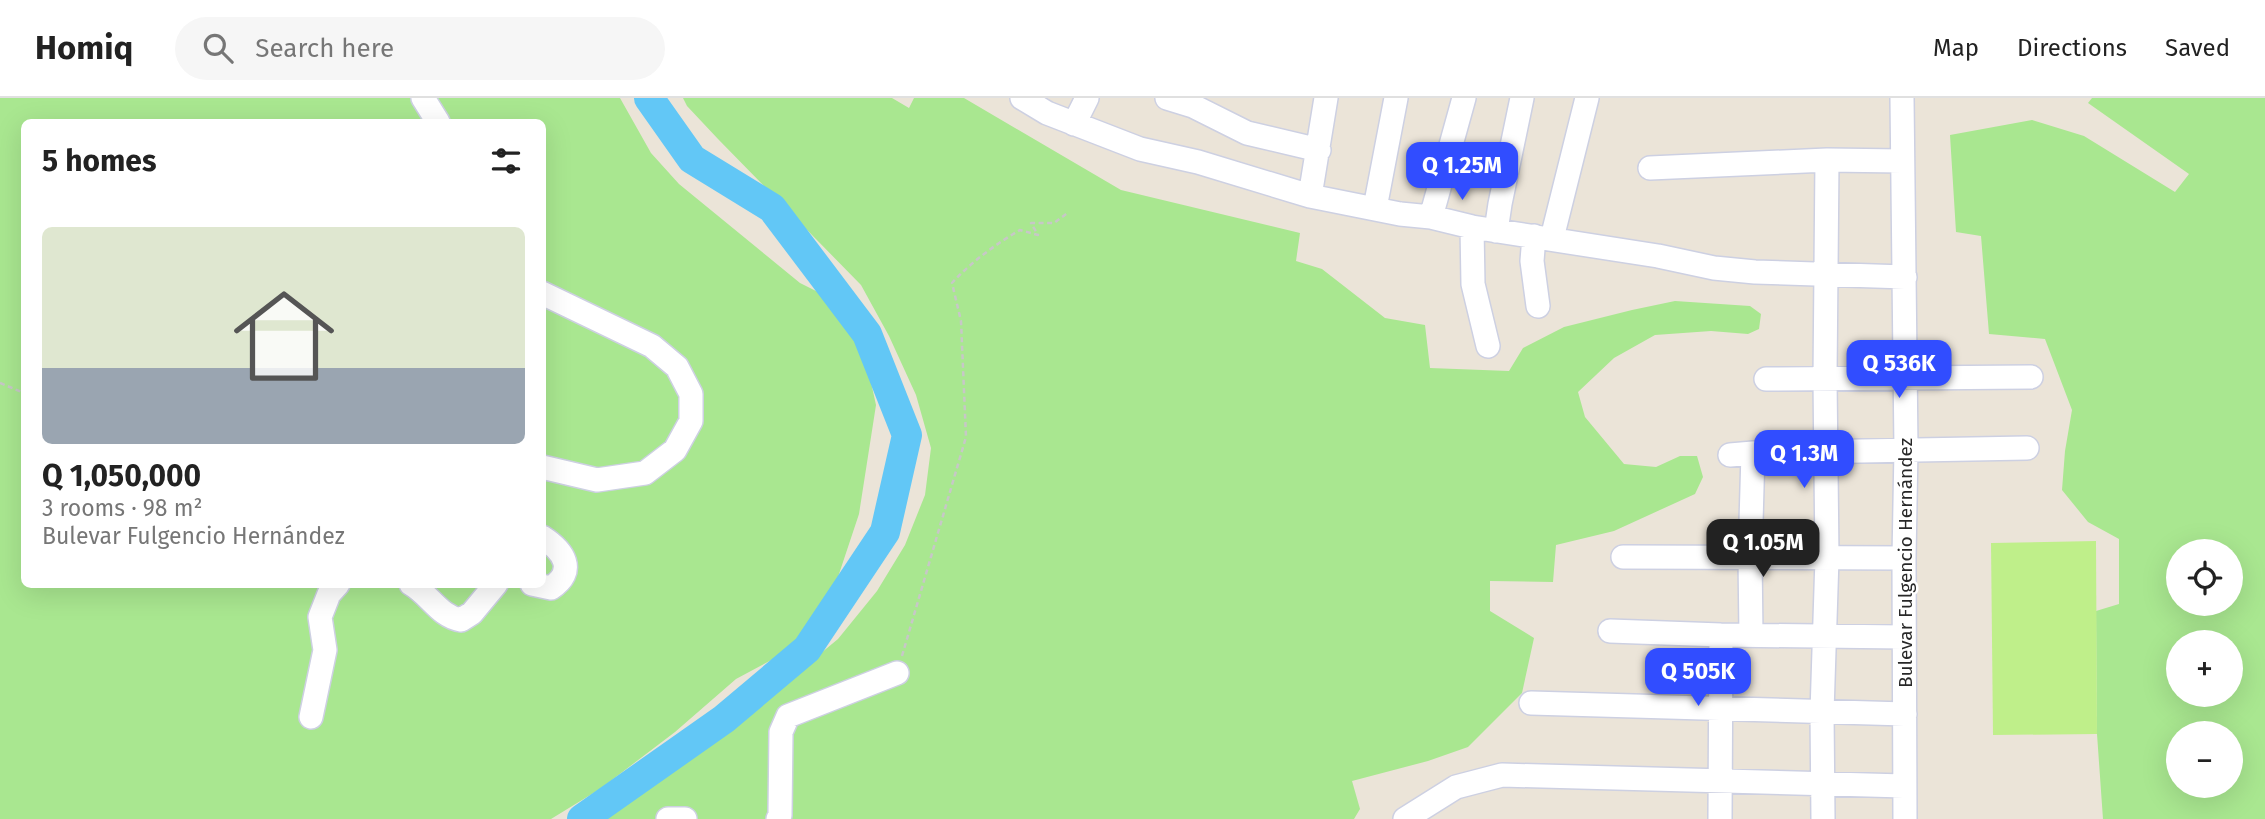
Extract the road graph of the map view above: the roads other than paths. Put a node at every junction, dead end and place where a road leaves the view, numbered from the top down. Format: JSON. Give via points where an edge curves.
{"nodes":[{"id":1,"x":423,"y":98,"type":"edge"},
{"id":2,"x":1022,"y":98,"type":"edge"},
{"id":3,"x":1087,"y":98,"type":"edge"},
{"id":4,"x":1167,"y":98,"type":"edge"},
{"id":5,"x":1326,"y":98,"type":"edge"},
{"id":6,"x":1396,"y":98,"type":"edge"},
{"id":7,"x":1464,"y":98,"type":"edge"},
{"id":8,"x":1522,"y":98,"type":"edge"},
{"id":9,"x":1587,"y":98,"type":"edge"},
{"id":10,"x":1902,"y":98,"type":"edge"},
{"id":11,"x":436,"y":119,"type":"edge"},
{"id":12,"x":1074,"y":124,"type":"junction"},
{"id":13,"x":1319,"y":150,"type":"junction"},
{"id":14,"x":1827,"y":160,"type":"junction"},
{"id":15,"x":1902,"y":161,"type":"junction"},
{"id":16,"x":1650,"y":168,"type":"dead end"},
{"id":17,"x":1310,"y":196,"type":"junction"},
{"id":18,"x":1375,"y":208,"type":"junction"},
{"id":19,"x":1431,"y":218,"type":"junction"},
{"id":20,"x":1472,"y":227,"type":"junction"},
{"id":21,"x":1496,"y":231,"type":"junction"},
{"id":22,"x":1543,"y":237,"type":"junction"},
{"id":23,"x":1825,"y":275,"type":"junction"},
{"id":24,"x":1905,"y":278,"type":"junction"},
{"id":25,"x":546,"y":295,"type":"edge"},
{"id":26,"x":1538,"y":306,"type":"dead end"},
{"id":27,"x":1488,"y":346,"type":"dead end"},
{"id":28,"x":2031,"y":377,"type":"dead end"},
{"id":29,"x":1906,"y":378,"type":"junction"},
{"id":30,"x":1766,"y":379,"type":"dead end"},
{"id":31,"x":1825,"y":379,"type":"junction"},
{"id":32,"x":2027,"y":448,"type":"dead end"},
{"id":33,"x":1906,"y":449,"type":"junction"},
{"id":34,"x":1825,"y":451,"type":"junction"},
{"id":35,"x":1754,"y":453,"type":"junction"},
{"id":36,"x":1730,"y":455,"type":"dead end"},
{"id":37,"x":546,"y":468,"type":"edge"},
{"id":38,"x":546,"y":540,"type":"edge"},
{"id":39,"x":1623,"y":557,"type":"dead end"},
{"id":40,"x":1750,"y":557,"type":"junction"},
{"id":41,"x":1827,"y":558,"type":"junction"},
{"id":42,"x":1904,"y":558,"type":"junction"},
{"id":43,"x":546,"y":587,"type":"edge"},
{"id":44,"x":334,"y":588,"type":"edge"},
{"id":45,"x":417,"y":588,"type":"edge"},
{"id":46,"x":493,"y":588,"type":"edge"},
{"id":47,"x":1610,"y":631,"type":"dead end"},
{"id":48,"x":1721,"y":635,"type":"junction"},
{"id":49,"x":1751,"y":635,"type":"junction"},
{"id":50,"x":1824,"y":636,"type":"junction"},
{"id":51,"x":1904,"y":637,"type":"junction"},
{"id":52,"x":897,"y":673,"type":"road end"},
{"id":53,"x":1531,"y":703,"type":"dead end"},
{"id":54,"x":1720,"y":709,"type":"junction"},
{"id":55,"x":1822,"y":712,"type":"junction"},
{"id":56,"x":1905,"y":714,"type":"junction"},
{"id":57,"x":310,"y":717,"type":"dead end"},
{"id":58,"x":1720,"y":781,"type":"junction"},
{"id":59,"x":1822,"y":785,"type":"junction"},
{"id":60,"x":1904,"y":786,"type":"junction"},
{"id":61,"x":668,"y":819,"type":"edge"},
{"id":62,"x":685,"y":819,"type":"edge"},
{"id":63,"x":778,"y":819,"type":"edge"},
{"id":64,"x":1405,"y":819,"type":"edge"},
{"id":65,"x":1720,"y":819,"type":"edge"},
{"id":66,"x":1823,"y":819,"type":"edge"},
{"id":67,"x":1905,"y":819,"type":"edge"}],
"edges":[{"from":1,"to":11,"type":"street"},
{"from":2,"to":12,"type":"street"},
{"from":3,"to":12,"type":"street"},
{"from":4,"to":13,"type":"street","via":[[1247,133]]},
{"from":5,"to":13,"type":"street"},
{"from":6,"to":18,"type":"street"},
{"from":7,"to":19,"type":"street"},
{"from":8,"to":21,"type":"street"},
{"from":9,"to":22,"type":"street"},
{"from":10,"to":15,"type":"street","name":"Bulevar Fulgencio Hernández"},
{"from":12,"to":17,"type":"street","via":[[1140,149]]},
{"from":13,"to":17,"type":"street"},
{"from":14,"to":15,"type":"street"},
{"from":14,"to":16,"type":"street"},
{"from":14,"to":23,"type":"street"},
{"from":15,"to":24,"type":"street","name":"Bulevar Fulgencio Hernández"},
{"from":17,"to":18,"type":"street"},
{"from":18,"to":19,"type":"street"},
{"from":19,"to":20,"type":"street"},
{"from":20,"to":21,"type":"street"},
{"from":20,"to":27,"type":"street","via":[[1473,284]]},
{"from":21,"to":22,"type":"street"},
{"from":22,"to":23,"type":"street","via":[[1714,268]]},
{"from":22,"to":26,"type":"street","via":[[1532,261]]},
{"from":23,"to":24,"type":"street"},
{"from":23,"to":31,"type":"street"},
{"from":24,"to":29,"type":"street","name":"Bulevar Fulgencio Hernández"},
{"from":25,"to":37,"type":"street","via":[[652,346],[677,367],[691,394],[691,421],[675,450],[645,473],[597,480]]},
{"from":28,"to":29,"type":"street"},
{"from":29,"to":31,"type":"street"},
{"from":29,"to":33,"type":"street","name":"Bulevar Fulgencio Hernández"},
{"from":30,"to":31,"type":"street"},
{"from":31,"to":34,"type":"street"},
{"from":32,"to":33,"type":"street"},
{"from":33,"to":34,"type":"street"},
{"from":33,"to":42,"type":"street","name":"Bulevar Fulgencio Hernández"},
{"from":34,"to":35,"type":"street"},
{"from":34,"to":41,"type":"street"},
{"from":35,"to":36,"type":"street"},
{"from":35,"to":40,"type":"street"},
{"from":38,"to":43,"type":"street","via":[[561,552],[566,567],[562,581]]},
{"from":39,"to":40,"type":"street"},
{"from":40,"to":41,"type":"street"},
{"from":40,"to":49,"type":"street"},
{"from":41,"to":42,"type":"street"},
{"from":41,"to":50,"type":"street"},
{"from":42,"to":51,"type":"street","name":"Bulevar Fulgencio Hernández"},
{"from":44,"to":57,"type":"street","via":[[320,617],[325,650]]},
{"from":45,"to":46,"type":"street","via":[[452,619],[461,620]]},
{"from":47,"to":48,"type":"street"},
{"from":48,"to":49,"type":"street"},
{"from":48,"to":54,"type":"street"},
{"from":49,"to":50,"type":"street"},
{"from":50,"to":51,"type":"street"},
{"from":50,"to":55,"type":"street"},
{"from":51,"to":56,"type":"street","name":"Bulevar Fulgencio Hernández"},
{"from":52,"to":63,"type":"street","via":[[788,716],[781,732]]},
{"from":53,"to":54,"type":"street"},
{"from":54,"to":55,"type":"street"},
{"from":54,"to":58,"type":"street"},
{"from":55,"to":56,"type":"street"},
{"from":55,"to":59,"type":"street"},
{"from":56,"to":60,"type":"street","name":"Bulevar Fulgencio Hernández"},
{"from":58,"to":59,"type":"street"},
{"from":58,"to":64,"type":"street","via":[[1502,775],[1456,787]]},
{"from":58,"to":65,"type":"street"},
{"from":59,"to":60,"type":"street"},
{"from":59,"to":66,"type":"street"},
{"from":60,"to":67,"type":"street","name":"Bulevar Fulgencio Hernández"},
{"from":61,"to":62,"type":"street"}]}
